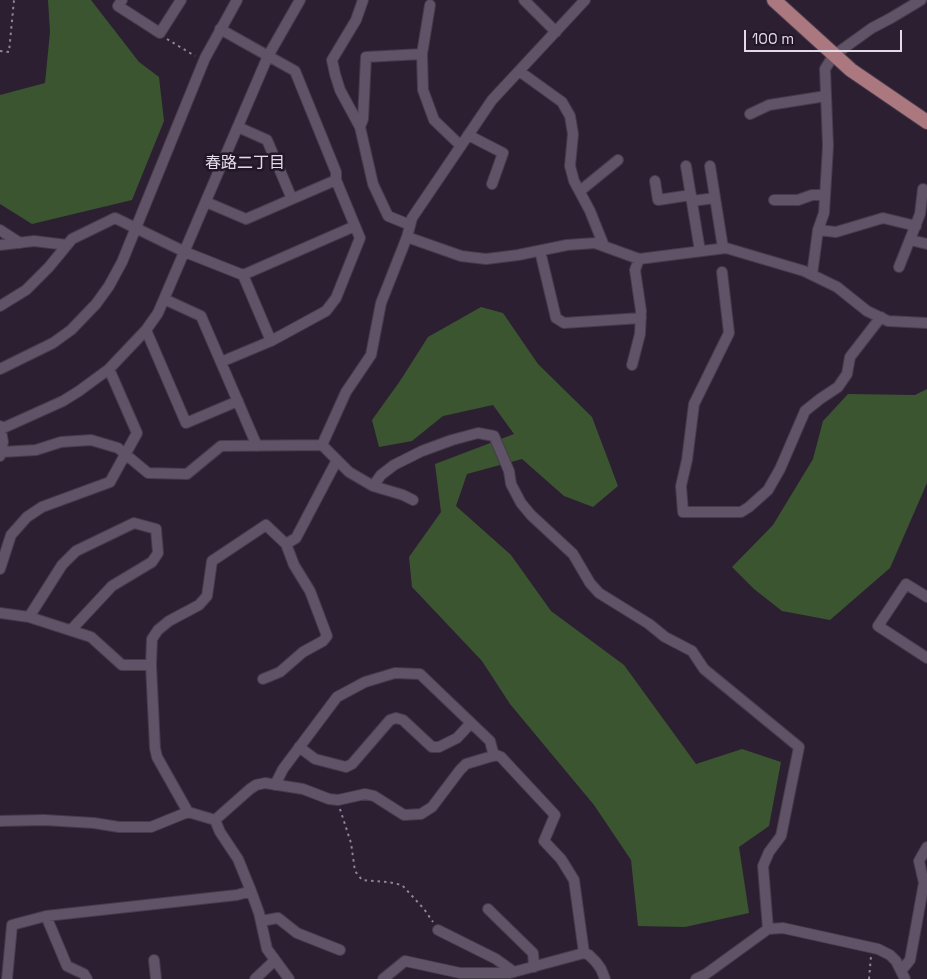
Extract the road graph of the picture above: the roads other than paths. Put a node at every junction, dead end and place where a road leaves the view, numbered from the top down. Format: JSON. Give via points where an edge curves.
{"nodes":[{"id":1,"x":122,"y":0,"type":"edge"},
{"id":2,"x":181,"y":0,"type":"edge"},
{"id":3,"x":237,"y":0,"type":"edge"},
{"id":4,"x":300,"y":0,"type":"edge"},
{"id":5,"x":363,"y":0,"type":"edge"},
{"id":6,"x":524,"y":0,"type":"edge"},
{"id":7,"x":586,"y":0,"type":"edge"},
{"id":8,"x":774,"y":0,"type":"edge"},
{"id":9,"x":921,"y":0,"type":"edge"},
{"id":10,"x":430,"y":5,"type":"dead end"},
{"id":11,"x":220,"y":29,"type":"junction"},
{"id":12,"x":556,"y":32,"type":"junction"},
{"id":13,"x":422,"y":54,"type":"junction"},
{"id":14,"x":268,"y":56,"type":"junction"},
{"id":15,"x":833,"y":56,"type":"junction"},
{"id":16,"x":519,"y":71,"type":"junction"},
{"id":17,"x":826,"y":96,"type":"junction"},
{"id":18,"x":750,"y":114,"type":"dead end"},
{"id":19,"x":927,"y":122,"type":"edge"},
{"id":20,"x":238,"y":126,"type":"junction"},
{"id":21,"x":360,"y":127,"type":"junction"},
{"id":22,"x":468,"y":135,"type":"junction"},
{"id":23,"x":461,"y":146,"type":"junction"},
{"id":24,"x":618,"y":160,"type":"dead end"},
{"id":25,"x":686,"y":166,"type":"dead end"},
{"id":26,"x":710,"y":166,"type":"dead end"},
{"id":27,"x":336,"y":180,"type":"junction"},
{"id":28,"x":655,"y":181,"type":"dead end"},
{"id":29,"x":492,"y":184,"type":"dead end"},
{"id":30,"x":923,"y":189,"type":"dead end"},
{"id":31,"x":580,"y":191,"type":"junction"},
{"id":32,"x":826,"y":194,"type":"junction"},
{"id":33,"x":692,"y":198,"type":"junction"},
{"id":34,"x":714,"y":198,"type":"junction"},
{"id":35,"x":292,"y":199,"type":"junction"},
{"id":36,"x":774,"y":200,"type":"dead end"},
{"id":37,"x":206,"y":202,"type":"junction"},
{"id":38,"x":410,"y":225,"type":"junction"},
{"id":39,"x":355,"y":226,"type":"junction"},
{"id":40,"x":916,"y":226,"type":"junction"},
{"id":41,"x":136,"y":228,"type":"junction"},
{"id":42,"x":0,"y":230,"type":"edge"},
{"id":43,"x":818,"y":230,"type":"junction"},
{"id":44,"x":407,"y":237,"type":"junction"},
{"id":45,"x":910,"y":240,"type":"junction"},
{"id":46,"x":20,"y":242,"type":"junction"},
{"id":47,"x":927,"y":244,"type":"edge"},
{"id":48,"x":0,"y":245,"type":"edge"},
{"id":49,"x":67,"y":245,"type":"junction"},
{"id":50,"x":604,"y":246,"type":"junction"},
{"id":51,"x":723,"y":248,"type":"junction"},
{"id":52,"x":540,"y":251,"type":"junction"},
{"id":53,"x":700,"y":251,"type":"junction"},
{"id":54,"x":185,"y":252,"type":"junction"},
{"id":55,"x":639,"y":259,"type":"junction"},
{"id":56,"x":899,"y":267,"type":"dead end"},
{"id":57,"x":722,"y":272,"type":"dead end"},
{"id":58,"x":812,"y":274,"type":"junction"},
{"id":59,"x":243,"y":275,"type":"junction"},
{"id":60,"x":164,"y":299,"type":"junction"},
{"id":61,"x":0,"y":306,"type":"edge"},
{"id":62,"x":881,"y":317,"type":"junction"},
{"id":63,"x":641,"y":318,"type":"junction"},
{"id":64,"x":927,"y":324,"type":"edge"},
{"id":65,"x":146,"y":330,"type":"junction"},
{"id":66,"x":271,"y":341,"type":"junction"},
{"id":67,"x":221,"y":362,"type":"junction"},
{"id":68,"x":632,"y":365,"type":"dead end"},
{"id":69,"x":0,"y":369,"type":"edge"},
{"id":70,"x":109,"y":369,"type":"junction"},
{"id":71,"x":238,"y":401,"type":"junction"},
{"id":72,"x":1,"y":427,"type":"edge"},
{"id":73,"x":322,"y":445,"type":"junction"},
{"id":74,"x":258,"y":446,"type":"junction"},
{"id":75,"x":1,"y":454,"type":"edge"},
{"id":76,"x":125,"y":454,"type":"junction"},
{"id":77,"x":337,"y":460,"type":"junction"},
{"id":78,"x":373,"y":486,"type":"junction"},
{"id":79,"x":413,"y":500,"type":"dead end"},
{"id":80,"x":286,"y":544,"type":"junction"},
{"id":81,"x":0,"y":569,"type":"edge"},
{"id":82,"x":927,"y":597,"type":"edge"},
{"id":83,"x":0,"y":612,"type":"edge"},
{"id":84,"x":29,"y":617,"type":"junction"},
{"id":85,"x":71,"y":630,"type":"junction"},
{"id":86,"x":927,"y":658,"type":"edge"},
{"id":87,"x":151,"y":665,"type":"junction"},
{"id":88,"x":263,"y":679,"type":"dead end"},
{"id":89,"x":471,"y":723,"type":"junction"},
{"id":90,"x":299,"y":747,"type":"junction"},
{"id":91,"x":494,"y":756,"type":"junction"},
{"id":92,"x":275,"y":785,"type":"junction"},
{"id":93,"x":188,"y":812,"type":"junction"},
{"id":94,"x":215,"y":820,"type":"junction"},
{"id":95,"x":0,"y":821,"type":"edge"},
{"id":96,"x":927,"y":847,"type":"edge"},
{"id":97,"x":251,"y":891,"type":"junction"},
{"id":98,"x":488,"y":909,"type":"dead end"},
{"id":99,"x":46,"y":916,"type":"junction"},
{"id":100,"x":261,"y":921,"type":"junction"},
{"id":101,"x":768,"y":928,"type":"junction"},
{"id":102,"x":438,"y":930,"type":"road end"},
{"id":103,"x":340,"y":950,"type":"dead end"},
{"id":104,"x":584,"y":953,"type":"junction"},
{"id":105,"x":154,"y":960,"type":"dead end"},
{"id":106,"x":276,"y":960,"type":"junction"},
{"id":107,"x":534,"y":966,"type":"junction"},
{"id":108,"x":514,"y":972,"type":"junction"},
{"id":109,"x":903,"y":975,"type":"edge"},
{"id":110,"x":7,"y":979,"type":"edge"},
{"id":111,"x":87,"y":979,"type":"edge"},
{"id":112,"x":156,"y":979,"type":"edge"},
{"id":113,"x":255,"y":979,"type":"edge"},
{"id":114,"x":290,"y":979,"type":"edge"},
{"id":115,"x":383,"y":979,"type":"edge"},
{"id":116,"x":605,"y":979,"type":"edge"},
{"id":117,"x":696,"y":979,"type":"edge"}],
"edges":[{"from":1,"to":2,"type":"street","via":[[118,6],[160,33]]},
{"from":3,"to":11,"type":"street"},
{"from":4,"to":14,"type":"street"},
{"from":5,"to":21,"type":"street","via":[[356,20],[332,60],[340,90]]},
{"from":6,"to":12,"type":"street"},
{"from":7,"to":12,"type":"street"},
{"from":8,"to":15,"type":"main road"},
{"from":9,"to":15,"type":"street","via":[[872,28]]},
{"from":10,"to":13,"type":"street"},
{"from":11,"to":14,"type":"street"},
{"from":11,"to":41,"type":"street"},
{"from":12,"to":16,"type":"street"},
{"from":13,"to":21,"type":"street","via":[[366,57]]},
{"from":13,"to":23,"type":"street","via":[[423,90],[434,120]]},
{"from":14,"to":20,"type":"street"},
{"from":14,"to":27,"type":"street","via":[[295,71],[336,172]]},
{"from":15,"to":17,"type":"street","via":[[825,69]]},
{"from":15,"to":19,"type":"main road"},
{"from":16,"to":22,"type":"street","via":[[492,100]]},
{"from":16,"to":31,"type":"street","via":[[562,102],[570,116],[573,134],[570,166]]},
{"from":17,"to":18,"type":"street","via":[[769,105]]},
{"from":17,"to":32,"type":"street"},
{"from":20,"to":35,"type":"street","via":[[267,140]]},
{"from":20,"to":37,"type":"street"},
{"from":21,"to":38,"type":"street","via":[[373,184],[388,216]]},
{"from":22,"to":23,"type":"street"},
{"from":22,"to":29,"type":"street","via":[[503,153]]},
{"from":23,"to":38,"type":"street"},
{"from":24,"to":31,"type":"street"},
{"from":25,"to":33,"type":"street"},
{"from":26,"to":34,"type":"street"},
{"from":27,"to":35,"type":"street"},
{"from":27,"to":39,"type":"street"},
{"from":28,"to":33,"type":"street","via":[[658,200]]},
{"from":30,"to":40,"type":"street"},
{"from":31,"to":50,"type":"street"},
{"from":32,"to":36,"type":"street","via":[[812,194],[798,200]]},
{"from":32,"to":43,"type":"street"},
{"from":33,"to":34,"type":"street"},
{"from":33,"to":53,"type":"street"},
{"from":34,"to":51,"type":"street"},
{"from":35,"to":37,"type":"street","via":[[246,219]]},
{"from":37,"to":54,"type":"street"},
{"from":38,"to":44,"type":"street"},
{"from":39,"to":59,"type":"street"},
{"from":39,"to":66,"type":"street","via":[[360,238],[336,298],[326,311]]},
{"from":40,"to":43,"type":"street","via":[[883,218],[836,232]]},
{"from":40,"to":45,"type":"street"},
{"from":41,"to":49,"type":"street","via":[[115,218],[72,239]]},
{"from":41,"to":54,"type":"street"},
{"from":41,"to":69,"type":"street","via":[[109,286],[71,330],[53,343]]},
{"from":42,"to":46,"type":"street"},
{"from":43,"to":58,"type":"street"},
{"from":44,"to":52,"type":"street","via":[[461,256],[486,259]]},
{"from":44,"to":73,"type":"street","via":[[381,302],[371,355],[346,392]]},
{"from":45,"to":47,"type":"street"},
{"from":45,"to":56,"type":"street"},
{"from":46,"to":48,"type":"street"},
{"from":46,"to":49,"type":"street"},
{"from":49,"to":61,"type":"street","via":[[26,290]]},
{"from":50,"to":52,"type":"street","via":[[595,243],[567,245]]},
{"from":50,"to":55,"type":"street"},
{"from":51,"to":53,"type":"street"},
{"from":51,"to":58,"type":"street"},
{"from":52,"to":63,"type":"street","via":[[556,318],[564,323]]},
{"from":53,"to":55,"type":"street"},
{"from":54,"to":59,"type":"street"},
{"from":54,"to":60,"type":"street"},
{"from":55,"to":63,"type":"street","via":[[636,270]]},
{"from":57,"to":62,"type":"street","via":[[729,332],[694,404],[681,486],[683,512],[741,512],[768,490],[805,411],[838,387],[847,374],[850,357]]},
{"from":58,"to":62,"type":"street"},
{"from":59,"to":66,"type":"street"},
{"from":60,"to":65,"type":"street"},
{"from":60,"to":67,"type":"street","via":[[202,316]]},
{"from":62,"to":64,"type":"street","via":[[888,321]]},
{"from":63,"to":68,"type":"street"},
{"from":65,"to":70,"type":"street"},
{"from":65,"to":71,"type":"street","via":[[186,423]]},
{"from":66,"to":67,"type":"street"},
{"from":67,"to":71,"type":"street"},
{"from":70,"to":72,"type":"street","via":[[63,401]]},
{"from":70,"to":76,"type":"street","via":[[137,433]]},
{"from":71,"to":74,"type":"street"},
{"from":72,"to":75,"type":"street"},
{"from":73,"to":74,"type":"street"},
{"from":73,"to":77,"type":"street"},
{"from":74,"to":76,"type":"street","via":[[221,446],[187,474],[148,473]]},
{"from":75,"to":76,"type":"street","via":[[36,450],[61,442],[92,440],[118,448]]},
{"from":76,"to":81,"type":"street","via":[[110,482],[42,507],[27,517],[11,535]]},
{"from":77,"to":78,"type":"street","via":[[349,472]]},
{"from":77,"to":80,"type":"street","via":[[296,538]]},
{"from":78,"to":79,"type":"street"},
{"from":78,"to":101,"type":"street","via":[[394,465],[422,451],[478,433],[494,436],[521,503],[573,554],[599,593],[692,651],[704,669],[799,747],[781,836],[763,866]]},
{"from":80,"to":87,"type":"street","via":[[266,525],[212,561],[207,596],[199,605],[158,630],[152,639]]},
{"from":80,"to":88,"type":"street","via":[[310,591],[327,636],[280,672]]},
{"from":82,"to":86,"type":"street","via":[[906,584],[878,626]]},
{"from":83,"to":84,"type":"street"},
{"from":84,"to":85,"type":"street"},
{"from":84,"to":85,"type":"street","via":[[62,565],[76,551],[134,523],[156,529],[158,553],[152,562],[112,586]]},
{"from":85,"to":87,"type":"street","via":[[91,637],[122,665]]},
{"from":87,"to":93,"type":"street","via":[[157,757]]},
{"from":89,"to":90,"type":"street","via":[[457,738],[432,747],[403,720],[390,720],[346,767],[315,759]]},
{"from":89,"to":90,"type":"street","via":[[420,674],[395,673],[365,682],[337,696]]},
{"from":89,"to":91,"type":"street","via":[[490,741]]},
{"from":90,"to":92,"type":"street"},
{"from":91,"to":92,"type":"street","via":[[466,764],[432,806],[421,814],[404,815],[374,796],[365,794],[338,800],[303,789]]},
{"from":91,"to":104,"type":"street","via":[[500,757],[555,815],[544,841],[574,880]]},
{"from":92,"to":94,"type":"street","via":[[256,785]]},
{"from":93,"to":94,"type":"street"},
{"from":93,"to":95,"type":"street","via":[[151,827],[44,820]]},
{"from":94,"to":97,"type":"street","via":[[238,859]]},
{"from":96,"to":109,"type":"street","via":[[919,861],[924,883],[910,960]]},
{"from":97,"to":99,"type":"street"},
{"from":97,"to":100,"type":"street"},
{"from":98,"to":107,"type":"street","via":[[533,952]]},
{"from":99,"to":110,"type":"street","via":[[12,925]]},
{"from":99,"to":111,"type":"street","via":[[67,966],[84,974]]},
{"from":100,"to":103,"type":"street","via":[[278,918],[297,933]]},
{"from":100,"to":106,"type":"street","via":[[268,949]]},
{"from":101,"to":109,"type":"street","via":[[783,928],[872,948],[890,955]]},
{"from":101,"to":117,"type":"street"},
{"from":102,"to":108,"type":"street","via":[[496,959]]},
{"from":104,"to":107,"type":"street"},
{"from":104,"to":116,"type":"street","via":[[596,962]]},
{"from":105,"to":112,"type":"street"},
{"from":106,"to":113,"type":"street"},
{"from":106,"to":114,"type":"street"},
{"from":107,"to":108,"type":"street"},
{"from":108,"to":115,"type":"street","via":[[460,973],[405,961]]}]}
